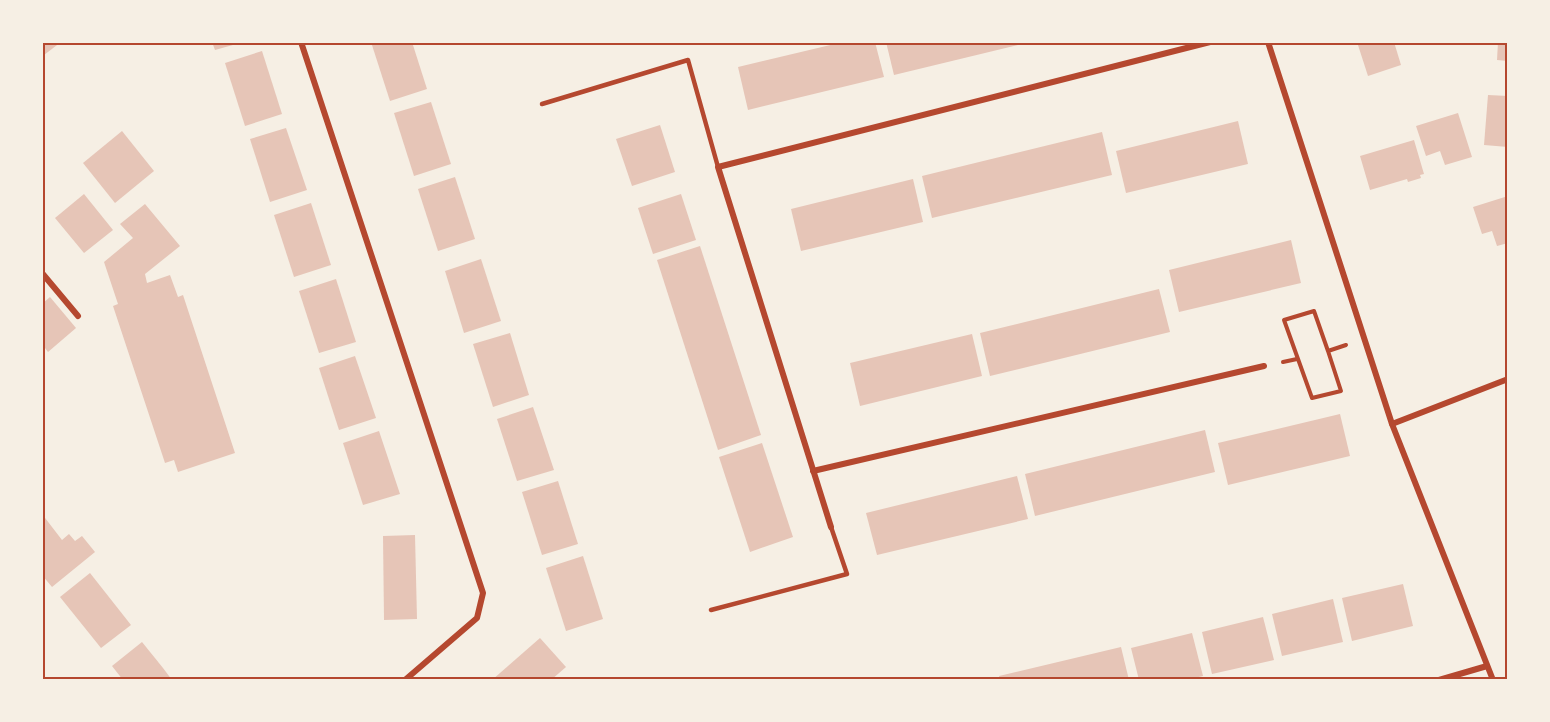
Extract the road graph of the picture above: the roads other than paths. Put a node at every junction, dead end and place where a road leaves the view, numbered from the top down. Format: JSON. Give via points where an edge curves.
{"nodes":[{"id":1,"x":301,"y":42,"type":"edge"},
{"id":2,"x":1210,"y":42,"type":"edge"},
{"id":3,"x":1268,"y":42,"type":"edge"},
{"id":4,"x":542,"y":104,"type":"dead end"},
{"id":5,"x":718,"y":167,"type":"junction"},
{"id":6,"x":42,"y":273,"type":"edge"},
{"id":7,"x":78,"y":316,"type":"dead end"},
{"id":8,"x":1264,"y":366,"type":"dead end"},
{"id":9,"x":1508,"y":379,"type":"edge"},
{"id":10,"x":1392,"y":424,"type":"junction"},
{"id":11,"x":813,"y":471,"type":"junction"},
{"id":12,"x":831,"y":527,"type":"joint"},
{"id":13,"x":711,"y":610,"type":"dead end"},
{"id":14,"x":1487,"y":666,"type":"junction"},
{"id":15,"x":405,"y":680,"type":"edge"},
{"id":16,"x":1439,"y":680,"type":"edge"},
{"id":17,"x":1493,"y":680,"type":"edge"}],
"edges":[{"from":1,"to":15,"type":"street","via":[[483,593],[477,618]]},
{"from":2,"to":5,"type":"street"},
{"from":3,"to":10,"type":"street"},
{"from":4,"to":5,"type":"lane","via":[[688,60]]},
{"from":5,"to":11,"type":"street"},
{"from":6,"to":7,"type":"street"},
{"from":8,"to":11,"type":"street"},
{"from":9,"to":10,"type":"street"},
{"from":10,"to":14,"type":"street"},
{"from":11,"to":12,"type":"street"},
{"from":12,"to":13,"type":"lane","via":[[847,574]]},
{"from":14,"to":16,"type":"street"},
{"from":14,"to":17,"type":"street"}]}
